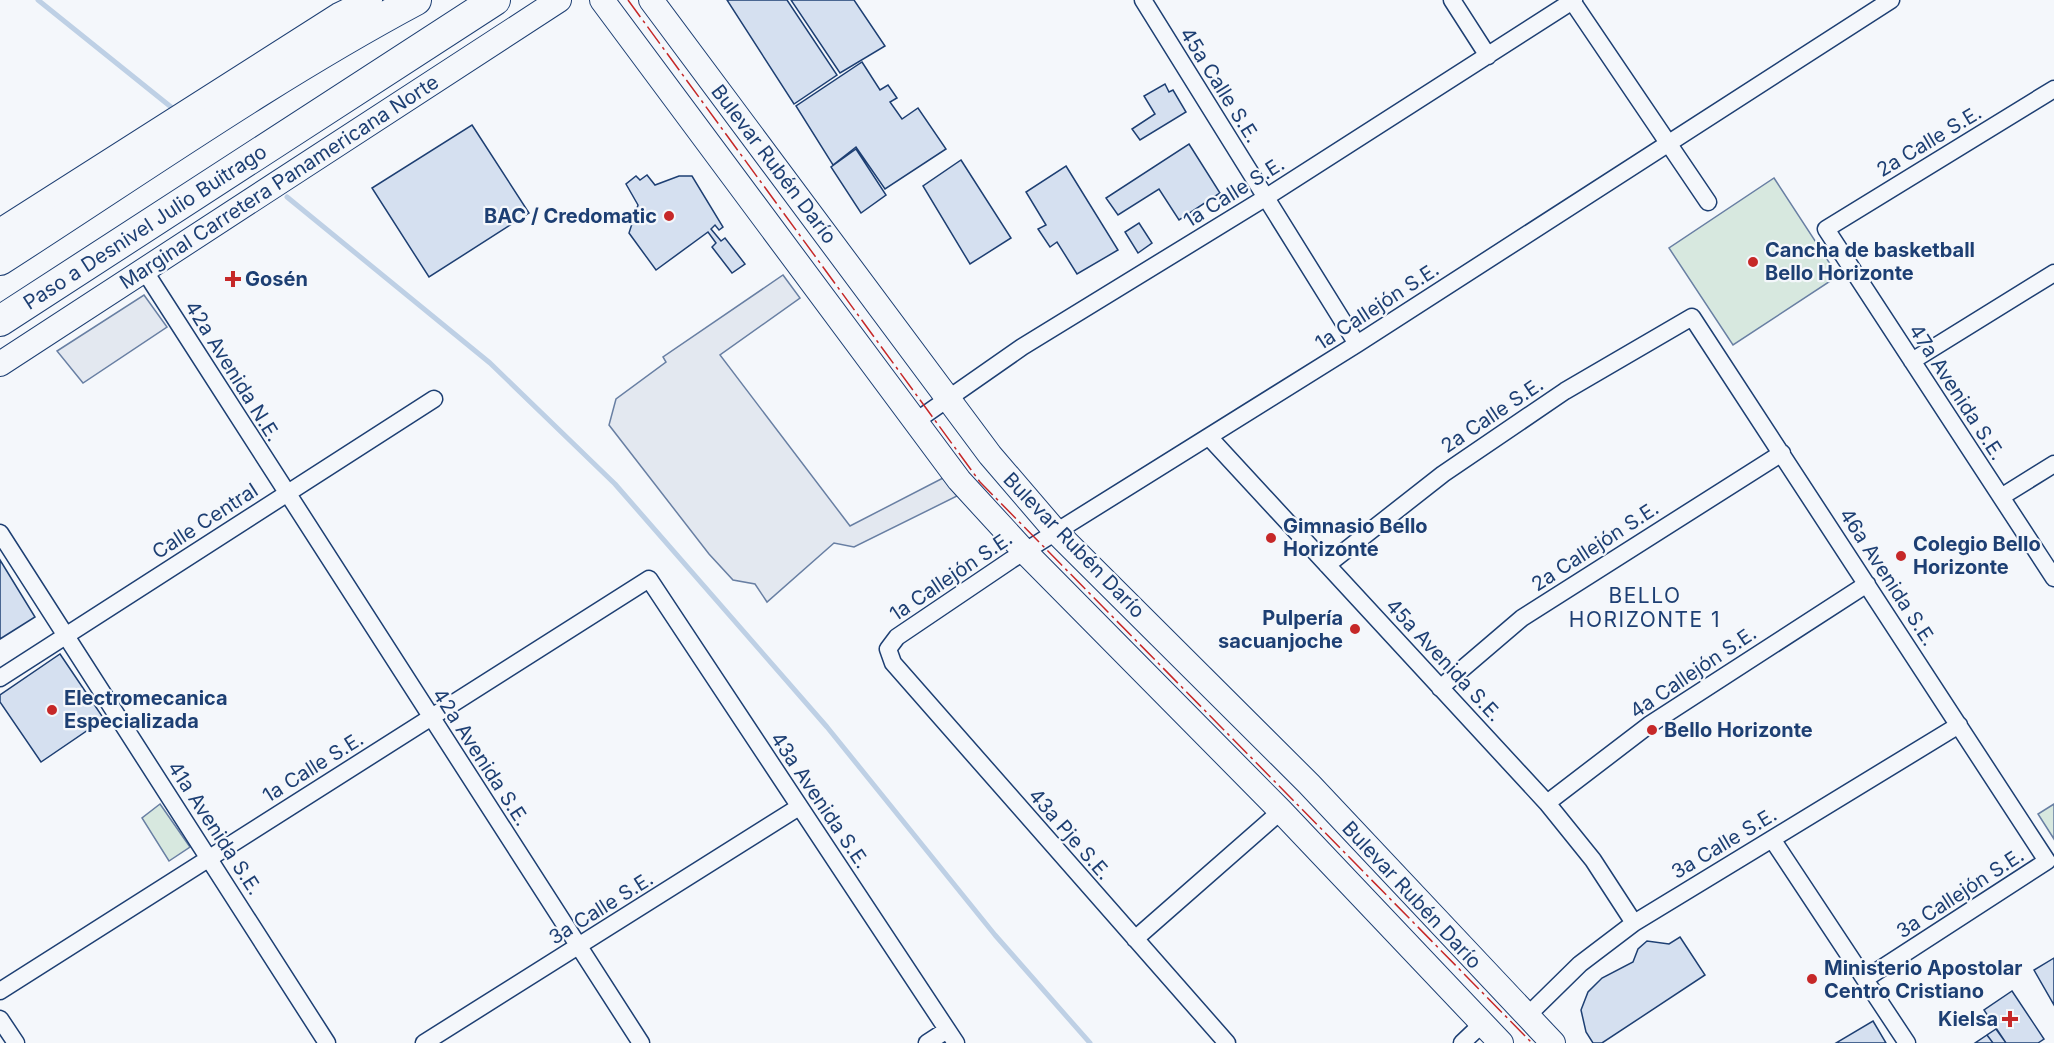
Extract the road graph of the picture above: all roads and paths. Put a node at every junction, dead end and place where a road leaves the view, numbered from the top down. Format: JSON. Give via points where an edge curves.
{"nodes":[{"id":1,"x":370,"y":0,"type":"edge"},
{"id":2,"x":416,"y":0,"type":"edge"},
{"id":3,"x":495,"y":0,"type":"edge"},
{"id":4,"x":559,"y":0,"type":"edge"},
{"id":5,"x":602,"y":0,"type":"edge"},
{"id":6,"x":651,"y":0,"type":"edge"},
{"id":7,"x":1143,"y":0,"type":"edge"},
{"id":8,"x":1452,"y":0,"type":"edge"},
{"id":9,"x":1891,"y":0,"type":"edge"},
{"id":10,"x":1573,"y":1,"type":"edge"},
{"id":11,"x":1488,"y":56,"type":"junction"},
{"id":12,"x":2054,"y":89,"type":"edge"},
{"id":13,"x":1668,"y":142,"type":"junction"},
{"id":14,"x":1265,"y":198,"type":"junction"},
{"id":15,"x":1708,"y":202,"type":"dead end"},
{"id":16,"x":1826,"y":229,"type":"joint"},
{"id":17,"x":0,"y":231,"type":"edge"},
{"id":18,"x":0,"y":260,"type":"edge"},
{"id":19,"x":144,"y":270,"type":"junction"},
{"id":20,"x":2054,"y":273,"type":"edge"},
{"id":21,"x":1692,"y":317,"type":"joint"},
{"id":22,"x":0,"y":321,"type":"edge"},
{"id":23,"x":1357,"y":344,"type":"junction"},
{"id":24,"x":1912,"y":361,"type":"junction"},
{"id":25,"x":0,"y":364,"type":"edge"},
{"id":26,"x":949,"y":398,"type":"junction"},
{"id":27,"x":434,"y":399,"type":"dead end"},
{"id":28,"x":916,"y":421,"type":"junction"},
{"id":29,"x":1209,"y":437,"type":"junction"},
{"id":30,"x":1782,"y":453,"type":"junction"},
{"id":31,"x":2054,"y":464,"type":"edge"},
{"id":32,"x":286,"y":494,"type":"junction"},
{"id":33,"x":2001,"y":497,"type":"junction"},
{"id":34,"x":0,"y":533,"type":"edge"},
{"id":35,"x":1057,"y":533,"type":"junction"},
{"id":36,"x":1025,"y":552,"type":"junction"},
{"id":37,"x":1327,"y":565,"type":"junction"},
{"id":38,"x":649,"y":579,"type":"joint"},
{"id":39,"x":2054,"y":579,"type":"edge"},
{"id":40,"x":1867,"y":584,"type":"junction"},
{"id":41,"x":66,"y":636,"type":"junction"},
{"id":42,"x":888,"y":649,"type":"joint"},
{"id":43,"x":0,"y":678,"type":"edge"},
{"id":44,"x":1440,"y":688,"type":"junction"},
{"id":45,"x":431,"y":718,"type":"junction"},
{"id":46,"x":1959,"y":725,"type":"junction"},
{"id":47,"x":1547,"y":803,"type":"junction"},
{"id":48,"x":799,"y":807,"type":"junction"},
{"id":49,"x":1281,"y":811,"type":"junction"},
{"id":50,"x":1772,"y":838,"type":"junction"},
{"id":51,"x":209,"y":858,"type":"junction"},
{"id":52,"x":2047,"y":861,"type":"joint"},
{"id":53,"x":1634,"y":923,"type":"junction"},
{"id":54,"x":1135,"y":939,"type":"junction"},
{"id":55,"x":579,"y":946,"type":"junction"},
{"id":56,"x":1865,"y":980,"type":"junction"},
{"id":57,"x":0,"y":991,"type":"edge"},
{"id":58,"x":1526,"y":1017,"type":"junction"},
{"id":59,"x":0,"y":1019,"type":"edge"},
{"id":60,"x":1482,"y":1024,"type":"junction"},
{"id":61,"x":952,"y":1036,"type":"edge"},
{"id":62,"x":16,"y":1043,"type":"edge"},
{"id":63,"x":327,"y":1043,"type":"edge"},
{"id":64,"x":424,"y":1043,"type":"edge"},
{"id":65,"x":641,"y":1043,"type":"edge"},
{"id":66,"x":927,"y":1043,"type":"edge"},
{"id":67,"x":1227,"y":1043,"type":"edge"},
{"id":68,"x":1462,"y":1043,"type":"edge"},
{"id":69,"x":1501,"y":1043,"type":"edge"},
{"id":70,"x":1552,"y":1043,"type":"edge"},
{"id":71,"x":1907,"y":1043,"type":"edge"}],
"edges":[{"from":1,"to":17,"type":"street","via":[[339,15]]},
{"from":2,"to":18,"type":"highway","via":[[260,93]]},
{"from":3,"to":22,"type":"highway","name":"Paso a Desnivel Julio Buitrago"},
{"from":4,"to":19,"type":"street","name":"Marginal Carretera Panamericana Norte"},
{"from":5,"to":28,"type":"street","name":"Bulevar Rubén Darío"},
{"from":6,"to":26,"type":"street","name":"Bulevar Rubén Darío"},
{"from":7,"to":14,"type":"street","name":"45a Calle S.E."},
{"from":8,"to":11,"type":"street"},
{"from":9,"to":13,"type":"street","name":"1a Callejón S.E."},
{"from":10,"to":11,"type":"street","name":"1a Calle S.E."},
{"from":10,"to":13,"type":"street"},
{"from":11,"to":14,"type":"street","name":"1a Calle S.E."},
{"from":12,"to":16,"type":"street","name":"2a Calle S.E."},
{"from":13,"to":15,"type":"street"},
{"from":13,"to":23,"type":"street","name":"1a Callejón S.E."},
{"from":14,"to":23,"type":"street","name":"45a Calle S.E."},
{"from":14,"to":26,"type":"street","name":"1a Calle S.E.","via":[[1022,347]]},
{"from":16,"to":24,"type":"street","name":"47a Avenida S.E."},
{"from":19,"to":25,"type":"street","name":"Marginal Carretera Panamericana Norte"},
{"from":19,"to":32,"type":"street","name":"42a Avenida N.E."},
{"from":20,"to":24,"type":"street"},
{"from":21,"to":30,"type":"street","name":"46a Avenida S.E."},
{"from":21,"to":37,"type":"street","name":"2a Calle S.E.","via":[[1565,391],[1443,474]]},
{"from":23,"to":29,"type":"street","name":"1a Callejón S.E."},
{"from":24,"to":33,"type":"street","name":"47a Avenida S.E."},
{"from":26,"to":28,"type":"street","name":"1a Calle S.E."},
{"from":26,"to":35,"type":"street","name":"Bulevar Rubén Darío","via":[[990,455]]},
{"from":27,"to":32,"type":"street","name":"Calle Central"},
{"from":28,"to":36,"type":"street","name":"Bulevar Rubén Darío","via":[[959,480]]},
{"from":29,"to":35,"type":"street","name":"1a Callejón S.E."},
{"from":29,"to":37,"type":"street","name":"45a Avenida S.E."},
{"from":30,"to":40,"type":"street","name":"46a Avenida S.E."},
{"from":30,"to":44,"type":"street","name":"2a Callejón S.E.","via":[[1522,618]]},
{"from":31,"to":33,"type":"street"},
{"from":32,"to":41,"type":"street","name":"Calle Central"},
{"from":32,"to":45,"type":"street","name":"42a Avenida S.E."},
{"from":33,"to":39,"type":"street","name":"47a Avenida S.E."},
{"from":34,"to":41,"type":"street","name":"41a Avenida S.E."},
{"from":35,"to":36,"type":"street","name":"1a Callejón S.E."},
{"from":35,"to":58,"type":"street","name":"Bulevar Rubén Darío","via":[[1309,784]]},
{"from":36,"to":42,"type":"street","name":"1a Callejón S.E.","via":[[897,637]]},
{"from":36,"to":49,"type":"street","name":"Bulevar Rubén Darío"},
{"from":37,"to":44,"type":"street","name":"45a Avenida S.E."},
{"from":38,"to":45,"type":"street","name":"1a Calle S.E."},
{"from":38,"to":48,"type":"street","name":"43a Avenida S.E."},
{"from":40,"to":46,"type":"street","name":"46a Avenida S.E."},
{"from":40,"to":47,"type":"street","name":"4a Callejón S.E.","via":[[1649,725]]},
{"from":41,"to":43,"type":"street","name":"Calle Central"},
{"from":41,"to":51,"type":"street","name":"41a Avenida S.E."},
{"from":42,"to":54,"type":"street","name":"43a Pje S.E.","via":[[893,663]]},
{"from":44,"to":47,"type":"street","name":"45a Avenida S.E."},
{"from":45,"to":51,"type":"street","name":"1a Calle S.E."},
{"from":45,"to":55,"type":"street","name":"42a Avenida S.E."},
{"from":46,"to":50,"type":"street","name":"3a Calle S.E."},
{"from":46,"to":52,"type":"street","name":"46a Avenida S.E."},
{"from":47,"to":53,"type":"street","name":"45a Avenida S.E.","via":[[1593,860]]},
{"from":48,"to":55,"type":"street","name":"3a Calle S.E."},
{"from":48,"to":61,"type":"street","name":"43a Avenida S.E."},
{"from":49,"to":54,"type":"street"},
{"from":49,"to":60,"type":"street","name":"Bulevar Rubén Darío"},
{"from":50,"to":53,"type":"street","name":"3a Calle S.E."},
{"from":50,"to":56,"type":"street"},
{"from":51,"to":57,"type":"street","name":"1a Calle S.E."},
{"from":51,"to":63,"type":"street","name":"41a Avenida S.E."},
{"from":52,"to":56,"type":"street","name":"3a Callejón S.E."},
{"from":53,"to":58,"type":"street","name":"3a Calle S.E.","via":[[1580,964]]},
{"from":54,"to":67,"type":"street","name":"43a Pje S.E."},
{"from":55,"to":64,"type":"street","name":"3a Calle S.E."},
{"from":55,"to":65,"type":"street","name":"42a Avenida S.E."},
{"from":56,"to":71,"type":"street"},
{"from":58,"to":70,"type":"street","name":"Bulevar Rubén Darío"},
{"from":59,"to":62,"type":"street"},
{"from":60,"to":68,"type":"street"},
{"from":60,"to":69,"type":"street","name":"Bulevar Rubén Darío"},
{"from":61,"to":66,"type":"street"}]}
